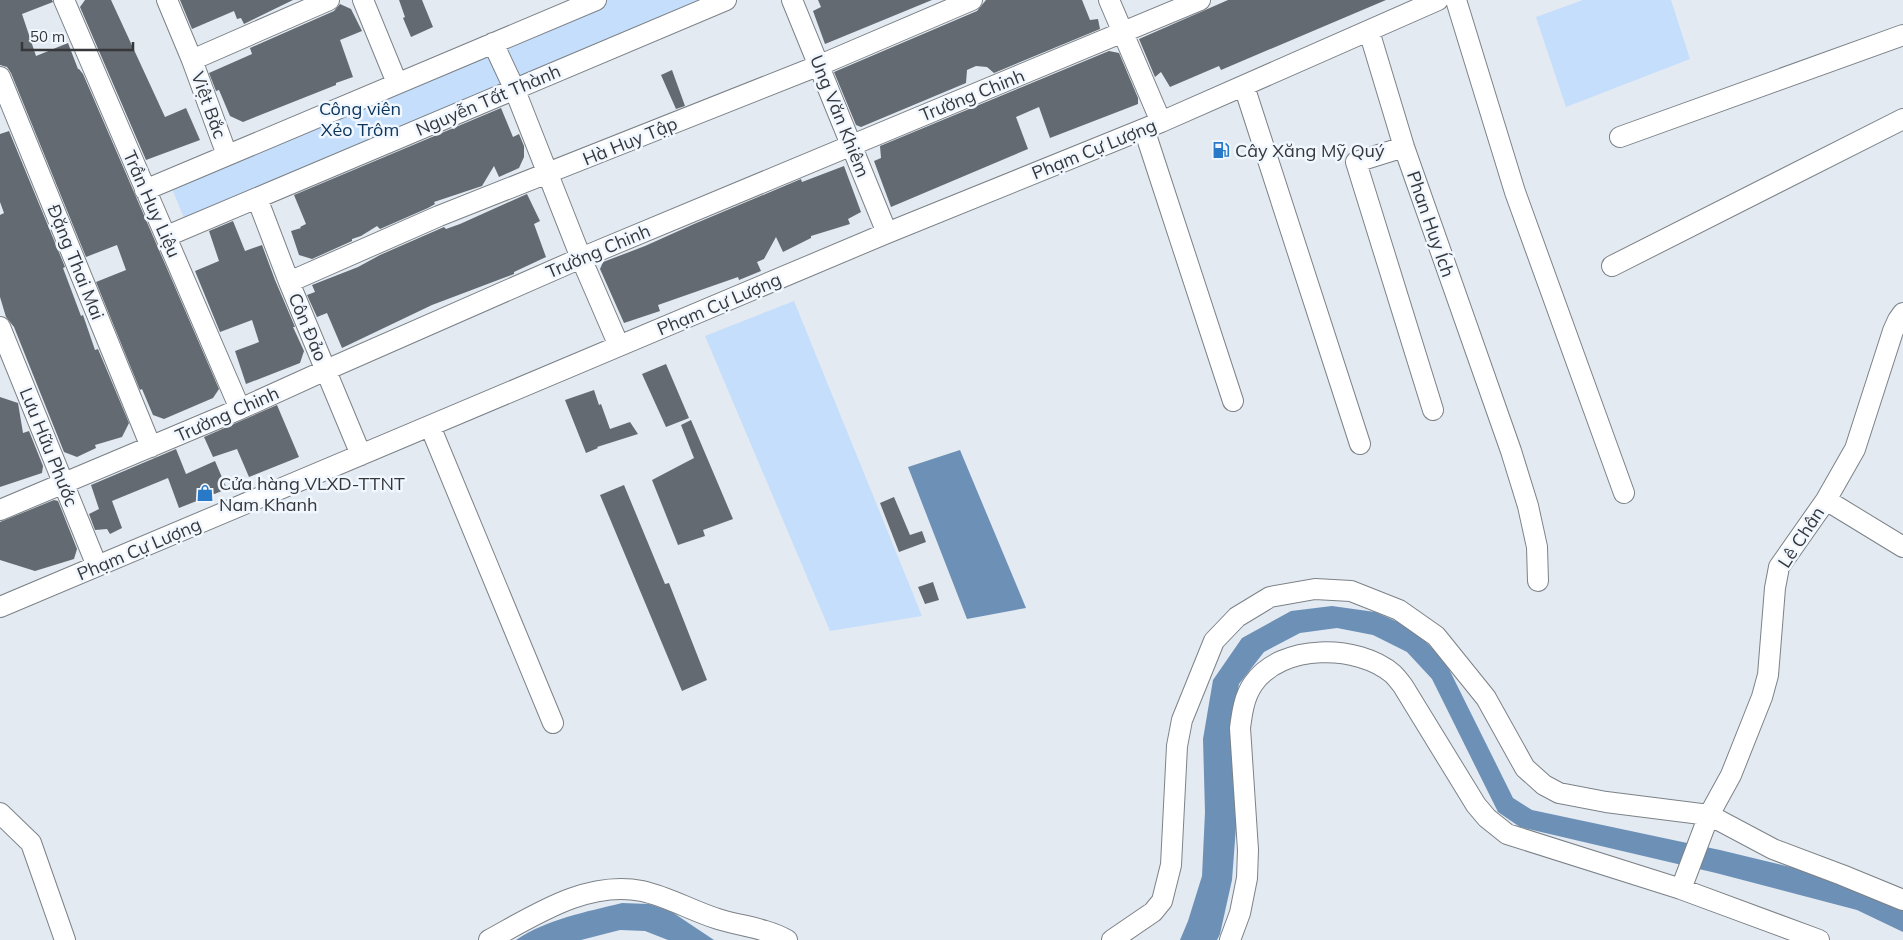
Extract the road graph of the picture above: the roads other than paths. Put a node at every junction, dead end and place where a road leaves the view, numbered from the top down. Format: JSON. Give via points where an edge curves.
{"nodes":[{"id":1,"x":64,"y":0,"type":"edge"},
{"id":2,"x":166,"y":0,"type":"edge"},
{"id":3,"x":329,"y":0,"type":"edge"},
{"id":4,"x":363,"y":0,"type":"edge"},
{"id":5,"x":596,"y":0,"type":"edge"},
{"id":6,"x":726,"y":0,"type":"edge"},
{"id":7,"x":792,"y":0,"type":"edge"},
{"id":8,"x":972,"y":0,"type":"edge"},
{"id":9,"x":1109,"y":0,"type":"edge"},
{"id":10,"x":1200,"y":0,"type":"edge"},
{"id":11,"x":1438,"y":0,"type":"edge"},
{"id":12,"x":1456,"y":0,"type":"edge"},
{"id":13,"x":570,"y":5,"type":"edge"},
{"id":14,"x":1369,"y":30,"type":"junction"},
{"id":15,"x":1122,"y":33,"type":"junction"},
{"id":16,"x":1903,"y":35,"type":"edge"},
{"id":17,"x":493,"y":43,"type":"junction"},
{"id":18,"x":192,"y":60,"type":"junction"},
{"id":19,"x":820,"y":65,"type":"junction"},
{"id":20,"x":0,"y":77,"type":"edge"},
{"id":21,"x":397,"y":83,"type":"junction"},
{"id":22,"x":1244,"y":86,"type":"junction"},
{"id":23,"x":514,"y":88,"type":"junction"},
{"id":24,"x":1903,"y":120,"type":"edge"},
{"id":25,"x":1153,"y":125,"type":"junction"},
{"id":26,"x":1620,"y":137,"type":"dead end"},
{"id":27,"x":852,"y":144,"type":"junction"},
{"id":28,"x":1404,"y":147,"type":"junction"},
{"id":29,"x":227,"y":155,"type":"junction"},
{"id":30,"x":547,"y":174,"type":"junction"},
{"id":31,"x":145,"y":190,"type":"junction"},
{"id":32,"x":257,"y":198,"type":"junction"},
{"id":33,"x":887,"y":233,"type":"junction"},
{"id":34,"x":167,"y":236,"type":"junction"},
{"id":35,"x":581,"y":258,"type":"junction"},
{"id":36,"x":1612,"y":266,"type":"dead end"},
{"id":37,"x":289,"y":282,"type":"junction"},
{"id":38,"x":1903,"y":314,"type":"edge"},
{"id":39,"x":0,"y":327,"type":"edge"},
{"id":40,"x":619,"y":346,"type":"junction"},
{"id":41,"x":326,"y":370,"type":"junction"},
{"id":42,"x":1233,"y":401,"type":"dead end"},
{"id":43,"x":240,"y":409,"type":"junction"},
{"id":44,"x":1433,"y":410,"type":"dead end"},
{"id":45,"x":430,"y":426,"type":"junction"},
{"id":46,"x":1360,"y":444,"type":"dead end"},
{"id":47,"x":151,"y":447,"type":"junction"},
{"id":48,"x":361,"y":455,"type":"junction"},
{"id":49,"x":64,"y":483,"type":"junction"},
{"id":50,"x":1624,"y":493,"type":"dead end"},
{"id":51,"x":1826,"y":500,"type":"junction"},
{"id":52,"x":0,"y":510,"type":"edge"},
{"id":53,"x":1903,"y":547,"type":"edge"},
{"id":54,"x":97,"y":566,"type":"junction"},
{"id":55,"x":1538,"y":581,"type":"dead end"},
{"id":56,"x":0,"y":607,"type":"edge"},
{"id":57,"x":553,"y":723,"type":"dead end"},
{"id":58,"x":0,"y":813,"type":"edge"},
{"id":59,"x":1708,"y":820,"type":"junction"},
{"id":60,"x":1683,"y":882,"type":"junction"},
{"id":61,"x":1903,"y":900,"type":"edge"},
{"id":62,"x":64,"y":940,"type":"edge"},
{"id":63,"x":489,"y":940,"type":"edge"},
{"id":64,"x":787,"y":940,"type":"edge"},
{"id":65,"x":1112,"y":940,"type":"edge"},
{"id":66,"x":1230,"y":940,"type":"edge"},
{"id":67,"x":1819,"y":940,"type":"edge"}],
"edges":[{"from":1,"to":31,"type":"street","name":"Trần Huy Liệu"},
{"from":2,"to":18,"type":"street","name":"Việt Bắc"},
{"from":3,"to":18,"type":"street"},
{"from":4,"to":21,"type":"street"},
{"from":5,"to":13,"type":"street"},
{"from":6,"to":23,"type":"street","name":"Nguyễn Tất Thành"},
{"from":7,"to":19,"type":"street","name":"Ung Văn Khiêm"},
{"from":8,"to":19,"type":"street","name":"Hà Huy Tập"},
{"from":9,"to":15,"type":"street"},
{"from":10,"to":15,"type":"street","name":"Trường Chinh"},
{"from":11,"to":14,"type":"street","name":"Phạm Cự Lượng"},
{"from":12,"to":50,"type":"street","via":[[1516,192]]},
{"from":13,"to":17,"type":"street"},
{"from":14,"to":22,"type":"street","name":"Phạm Cự Lượng"},
{"from":14,"to":28,"type":"street","name":"Phan Huy Ích"},
{"from":15,"to":25,"type":"street"},
{"from":15,"to":27,"type":"street","name":"Trường Chinh"},
{"from":16,"to":26,"type":"street"},
{"from":17,"to":21,"type":"street"},
{"from":17,"to":23,"type":"street"},
{"from":18,"to":29,"type":"street","name":"Việt Bắc"},
{"from":19,"to":27,"type":"street","name":"Ung Văn Khiêm"},
{"from":19,"to":30,"type":"street","name":"Hà Huy Tập"},
{"from":20,"to":47,"type":"street","name":"Đặng Thai Mai"},
{"from":21,"to":29,"type":"street"},
{"from":22,"to":25,"type":"street","name":"Phạm Cự Lượng"},
{"from":22,"to":46,"type":"street"},
{"from":23,"to":30,"type":"street"},
{"from":23,"to":32,"type":"street","name":"Nguyễn Tất Thành"},
{"from":24,"to":36,"type":"street"},
{"from":25,"to":33,"type":"street","name":"Phạm Cự Lượng"},
{"from":25,"to":42,"type":"street"},
{"from":27,"to":33,"type":"street","name":"Ung Văn Khiêm"},
{"from":27,"to":35,"type":"street","name":"Trường Chinh"},
{"from":28,"to":44,"type":"street","via":[[1356,162]]},
{"from":28,"to":55,"type":"street","name":"Phan Huy Ích","via":[[1528,506],[1537,547]]},
{"from":29,"to":31,"type":"street"},
{"from":30,"to":35,"type":"street"},
{"from":30,"to":37,"type":"street","name":"Hà Huy Tập","via":[[439,216]]},
{"from":31,"to":34,"type":"street","name":"Trần Huy Liệu"},
{"from":32,"to":34,"type":"street","name":"Nguyễn Tất Thành"},
{"from":32,"to":37,"type":"street","name":"Côn Đảo"},
{"from":33,"to":40,"type":"street","name":"Phạm Cự Lượng"},
{"from":34,"to":43,"type":"street","name":"Trần Huy Liệu"},
{"from":35,"to":40,"type":"street"},
{"from":35,"to":41,"type":"street","name":"Trường Chinh"},
{"from":37,"to":41,"type":"street","name":"Côn Đảo"},
{"from":38,"to":51,"type":"street","name":"Lê Chân","via":[[1893,331],[1856,449]]},
{"from":39,"to":49,"type":"street","name":"Lưu Hữu Phước"},
{"from":40,"to":45,"type":"street","name":"Phạm Cự Lượng"},
{"from":41,"to":43,"type":"street","name":"Trường Chinh"},
{"from":41,"to":48,"type":"street","name":"Côn Đảo"},
{"from":43,"to":47,"type":"street","name":"Trường Chinh"},
{"from":45,"to":48,"type":"street","name":"Phạm Cự Lượng"},
{"from":45,"to":57,"type":"street"},
{"from":47,"to":49,"type":"street","name":"Trường Chinh"},
{"from":48,"to":54,"type":"street","name":"Phạm Cự Lượng"},
{"from":49,"to":52,"type":"street","name":"Trường Chinh"},
{"from":49,"to":54,"type":"street","name":"Lưu Hữu Phước"},
{"from":51,"to":53,"type":"street"},
{"from":51,"to":59,"type":"street","name":"Lê Chân","via":[[1779,567],[1768,675],[1762,697],[1731,775]]},
{"from":54,"to":56,"type":"street","name":"Phạm Cự Lượng"},
{"from":58,"to":62,"type":"street","via":[[31,843]]},
{"from":59,"to":60,"type":"street","name":"Lê Chân"},
{"from":59,"to":61,"type":"street"},
{"from":59,"to":65,"type":"street","via":[[1606,802],[1560,792],[1544,785],[1525,768],[1486,698],[1436,636],[1399,610],[1351,591],[1315,588],[1270,597],[1237,617],[1214,641],[1182,720],[1177,746],[1171,865],[1162,901],[1152,912]]},
{"from":60,"to":66,"type":"street","via":[[1507,834],[1476,805],[1403,686],[1392,674],[1372,662],[1343,653],[1321,652],[1291,656],[1269,668],[1252,685],[1242,709],[1240,728],[1247,878],[1240,913]]},
{"from":60,"to":67,"type":"street"},
{"from":63,"to":64,"type":"street","via":[[552,906],[583,894],[617,889],[642,891],[717,919]]}]}
